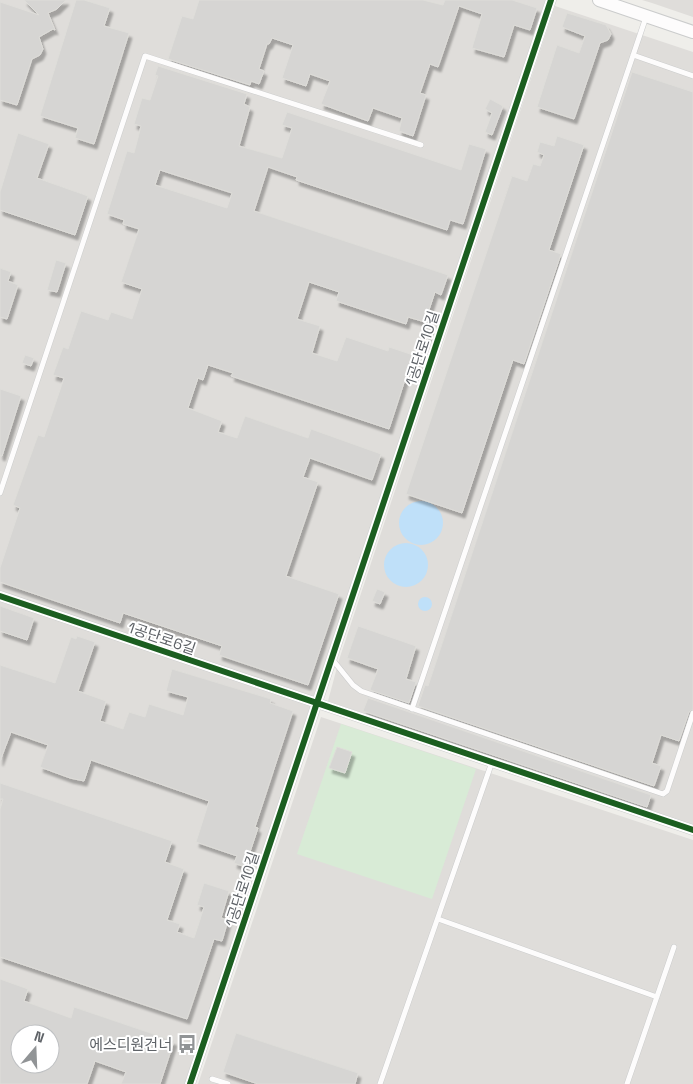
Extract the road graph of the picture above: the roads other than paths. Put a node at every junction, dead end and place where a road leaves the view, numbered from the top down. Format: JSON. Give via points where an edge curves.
{"nodes":[{"id":1,"x":551,"y":0,"type":"edge"},
{"id":2,"x":599,"y":0,"type":"edge"},
{"id":3,"x":646,"y":16,"type":"junction"},
{"id":4,"x":693,"y":32,"type":"edge"},
{"id":5,"x":633,"y":55,"type":"junction"},
{"id":6,"x":693,"y":76,"type":"edge"},
{"id":7,"x":421,"y":145,"type":"dead end"},
{"id":8,"x":0,"y":493,"type":"edge"},
{"id":9,"x":0,"y":596,"type":"edge"},
{"id":10,"x":332,"y":659,"type":"junction"},
{"id":11,"x":317,"y":703,"type":"junction"},
{"id":12,"x":412,"y":708,"type":"junction"},
{"id":13,"x":693,"y":713,"type":"edge"},
{"id":14,"x":492,"y":762,"type":"junction"},
{"id":15,"x":693,"y":830,"type":"edge"},
{"id":16,"x":438,"y":919,"type":"junction"},
{"id":17,"x":674,"y":947,"type":"dead end"},
{"id":18,"x":657,"y":997,"type":"junction"},
{"id":19,"x":212,"y":1078,"type":"dead end"},
{"id":20,"x":190,"y":1084,"type":"edge"},
{"id":21,"x":228,"y":1084,"type":"edge"},
{"id":22,"x":380,"y":1084,"type":"edge"},
{"id":23,"x":627,"y":1084,"type":"edge"}],
"edges":[{"from":1,"to":10,"type":"street","name":"1공단로10길"},
{"from":2,"to":3,"type":"street"},
{"from":3,"to":4,"type":"street"},
{"from":3,"to":5,"type":"lane"},
{"from":5,"to":6,"type":"lane"},
{"from":5,"to":12,"type":"lane"},
{"from":7,"to":8,"type":"lane","via":[[145,56]]},
{"from":9,"to":11,"type":"street","name":"1공단로6길"},
{"from":10,"to":11,"type":"street","name":"1공단로10길"},
{"from":10,"to":12,"type":"lane","via":[[361,691]]},
{"from":11,"to":14,"type":"street"},
{"from":11,"to":20,"type":"street","name":"1공단로10길"},
{"from":12,"to":13,"type":"lane","via":[[663,794],[667,791]]},
{"from":14,"to":15,"type":"street"},
{"from":14,"to":16,"type":"lane"},
{"from":16,"to":18,"type":"lane"},
{"from":16,"to":22,"type":"lane"},
{"from":17,"to":18,"type":"lane"},
{"from":18,"to":23,"type":"lane"},
{"from":19,"to":21,"type":"lane"}]}
